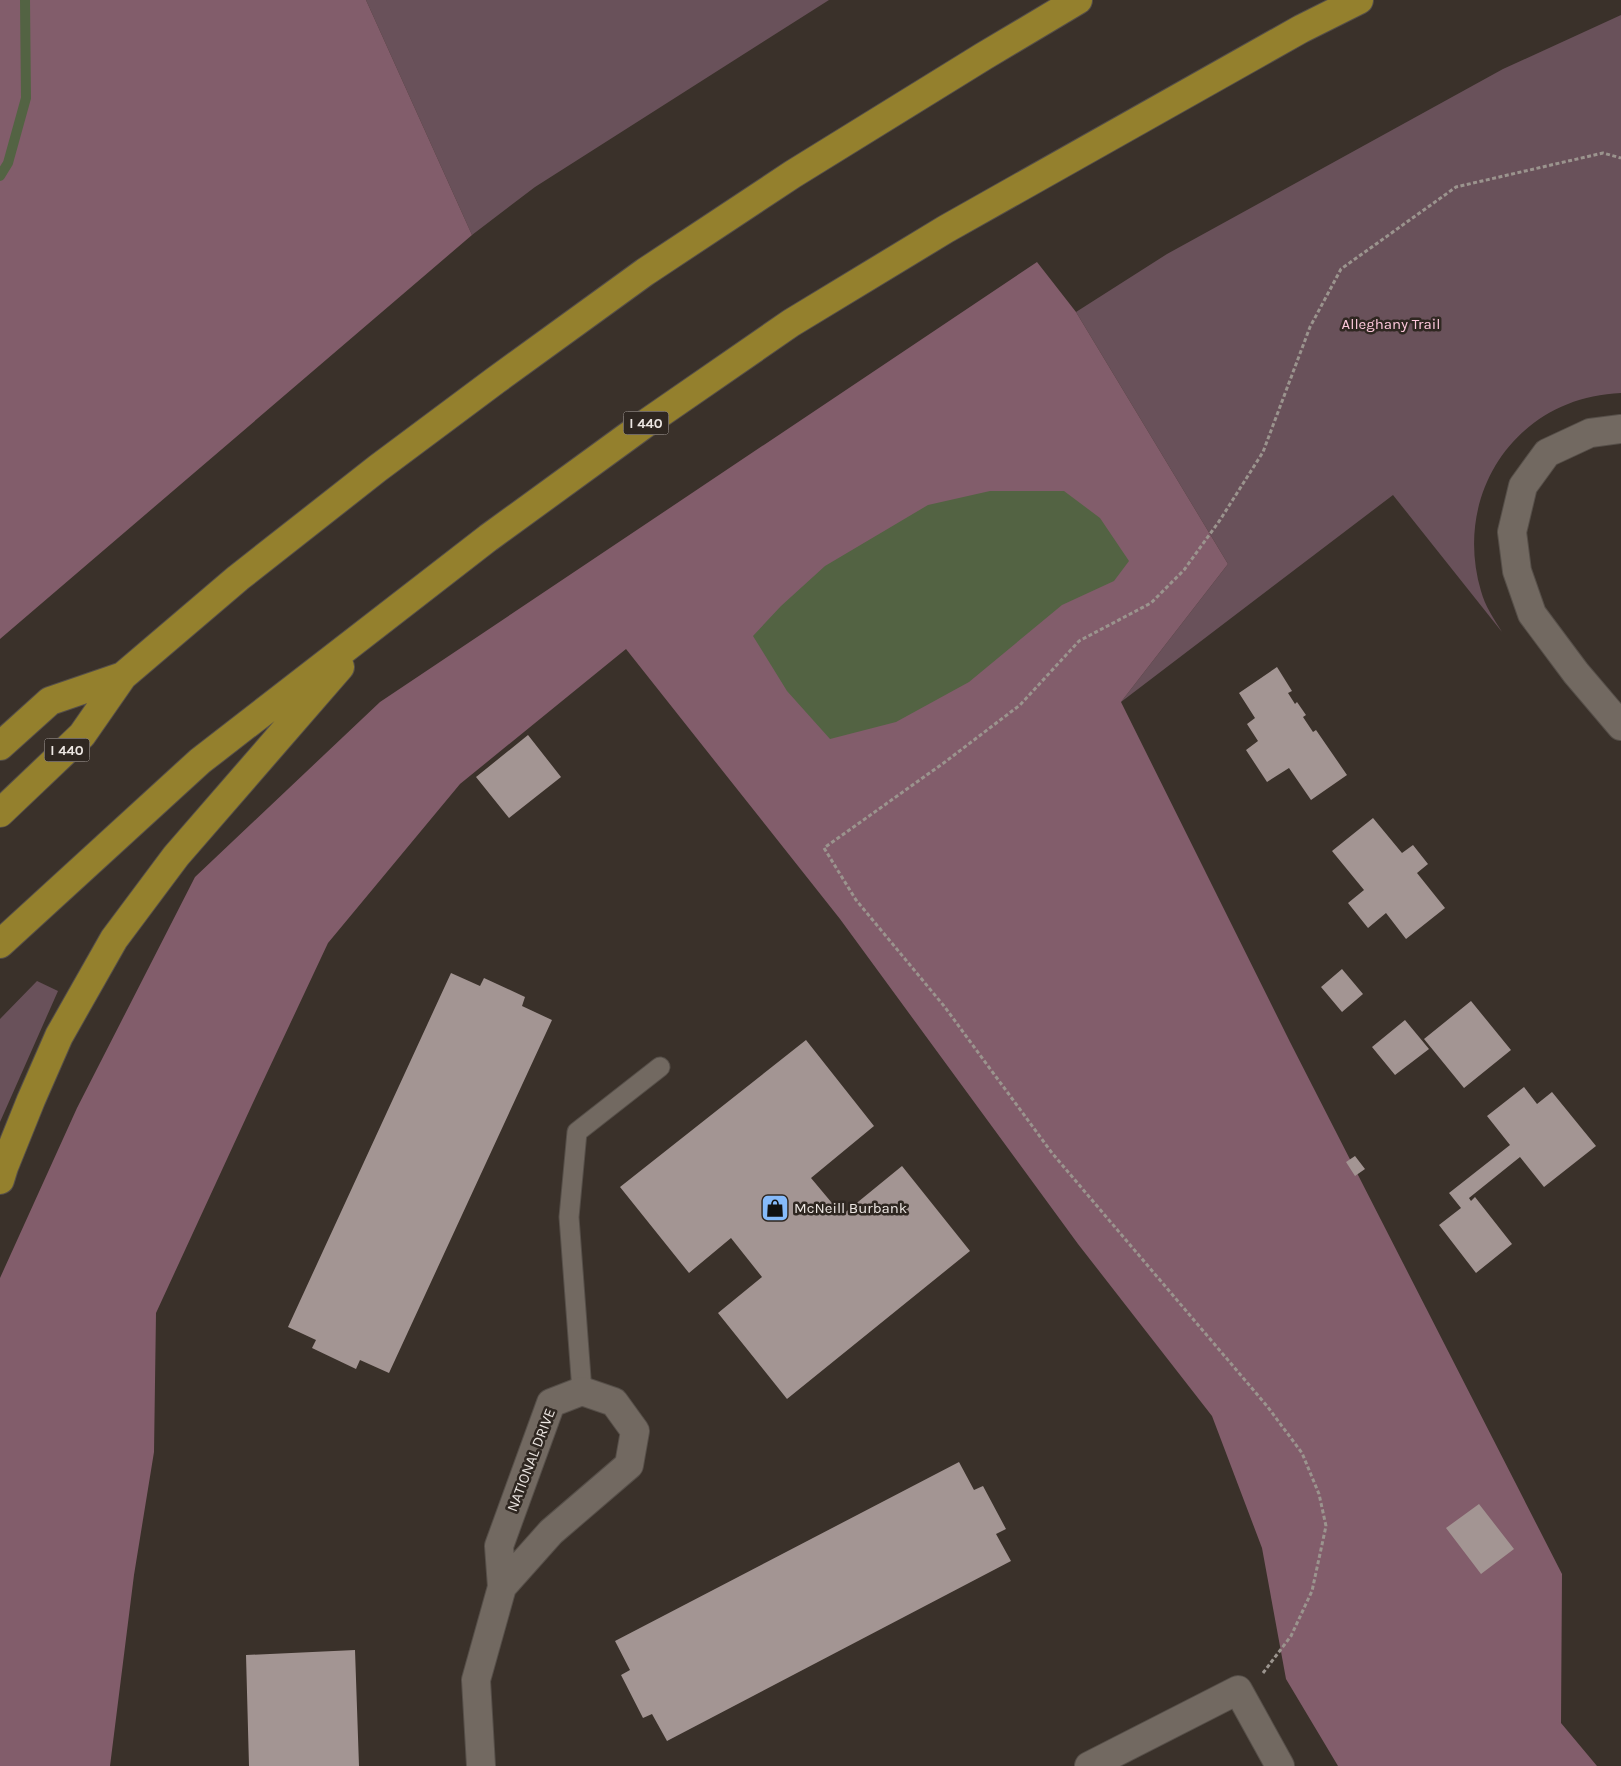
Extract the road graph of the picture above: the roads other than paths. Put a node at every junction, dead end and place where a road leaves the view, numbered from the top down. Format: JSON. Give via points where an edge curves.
{"nodes":[{"id":1,"x":1078,"y":0,"type":"edge"},
{"id":2,"x":1359,"y":0,"type":"edge"},
{"id":3,"x":1621,"y":429,"type":"edge"},
{"id":4,"x":381,"y":621,"type":"junction"},
{"id":5,"x":123,"y":676,"type":"junction"},
{"id":6,"x":1621,"y":726,"type":"edge"},
{"id":7,"x":0,"y":746,"type":"edge"},
{"id":8,"x":0,"y":813,"type":"edge"},
{"id":9,"x":0,"y":944,"type":"edge"},
{"id":10,"x":660,"y":1067,"type":"dead end"},
{"id":11,"x":0,"y":1180,"type":"edge"},
{"id":12,"x":582,"y":1391,"type":"junction"},
{"id":13,"x":502,"y":1587,"type":"junction"},
{"id":14,"x":481,"y":1766,"type":"edge"},
{"id":15,"x":1089,"y":1766,"type":"edge"},
{"id":16,"x":1280,"y":1766,"type":"edge"}],
"edges":[{"from":1,"to":5,"type":"highway","number":"I 440","via":[[802,169],[644,272],[378,468],[238,578]]},
{"from":2,"to":4,"type":"highway","number":"I 440","via":[[1301,29],[946,229],[791,323],[618,443]]},
{"from":3,"to":6,"type":"street","via":[[1590,433],[1548,453],[1523,486],[1512,532],[1517,571],[1532,614]]},
{"from":4,"to":9,"type":"highway","number":"I 440","via":[[200,761]]},
{"from":4,"to":11,"type":"highway","via":[[176,856],[114,938],[60,1036]]},
{"from":5,"to":7,"type":"highway","via":[[50,701]]},
{"from":5,"to":8,"type":"highway","number":"I 440","via":[[82,736]]},
{"from":10,"to":12,"type":"lane","via":[[577,1132],[569,1217]]},
{"from":12,"to":13,"type":"street","name":"NATIONAL DRIVE","via":[[551,1403],[499,1546]]},
{"from":12,"to":13,"type":"street","name":"NATIONAL DRIVE","via":[[614,1402],[635,1431],[629,1465],[551,1532]]},
{"from":13,"to":14,"type":"street","name":"NATIONAL DRIVE","via":[[476,1680]]},
{"from":15,"to":16,"type":"street","via":[[1238,1690]]}]}
